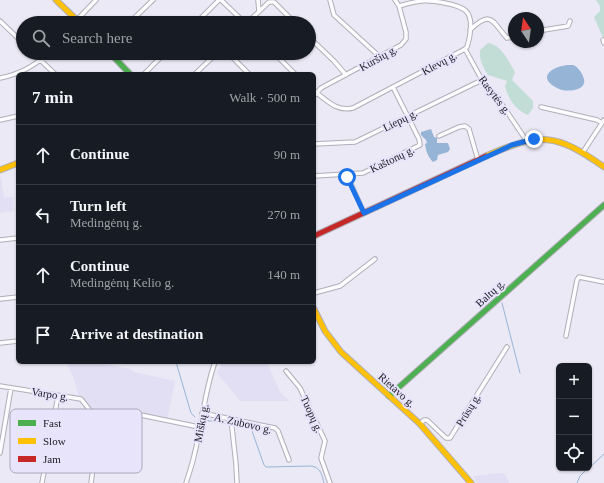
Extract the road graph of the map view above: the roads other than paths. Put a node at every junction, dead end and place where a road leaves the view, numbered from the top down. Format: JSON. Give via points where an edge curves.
{"nodes":[{"id":1,"x":56,"y":0,"type":"edge"},
{"id":2,"x":96,"y":0,"type":"edge"},
{"id":3,"x":153,"y":0,"type":"edge"},
{"id":4,"x":220,"y":0,"type":"edge"},
{"id":5,"x":258,"y":0,"type":"edge"},
{"id":6,"x":330,"y":0,"type":"edge"},
{"id":7,"x":395,"y":0,"type":"edge"},
{"id":8,"x":399,"y":6,"type":"junction"},
{"id":9,"x":259,"y":11,"type":"junction"},
{"id":10,"x":71,"y":16,"type":"edge"},
{"id":11,"x":82,"y":16,"type":"edge"},
{"id":12,"x":136,"y":16,"type":"edge"},
{"id":13,"x":203,"y":16,"type":"edge"},
{"id":14,"x":238,"y":16,"type":"edge"},
{"id":15,"x":254,"y":16,"type":"edge"},
{"id":16,"x":288,"y":16,"type":"edge"},
{"id":17,"x":0,"y":21,"type":"edge"},
{"id":18,"x":570,"y":21,"type":"dead end"},
{"id":19,"x":470,"y":30,"type":"junction"},
{"id":20,"x":544,"y":30,"type":"edge"},
{"id":21,"x":16,"y":36,"type":"edge"},
{"id":22,"x":508,"y":38,"type":"edge"},
{"id":23,"x":316,"y":44,"type":"edge"},
{"id":24,"x":465,"y":49,"type":"junction"},
{"id":25,"x":380,"y":58,"type":"junction"},
{"id":26,"x":40,"y":60,"type":"joint"},
{"id":27,"x":117,"y":60,"type":"edge"},
{"id":28,"x":158,"y":60,"type":"edge"},
{"id":29,"x":210,"y":60,"type":"edge"},
{"id":30,"x":235,"y":60,"type":"edge"},
{"id":31,"x":281,"y":60,"type":"edge"},
{"id":32,"x":199,"y":70,"type":"edge"},
{"id":33,"x":19,"y":72,"type":"edge"},
{"id":34,"x":53,"y":72,"type":"edge"},
{"id":35,"x":128,"y":72,"type":"edge"},
{"id":36,"x":146,"y":72,"type":"edge"},
{"id":37,"x":247,"y":72,"type":"edge"},
{"id":38,"x":293,"y":72,"type":"edge"},
{"id":39,"x":16,"y":73,"type":"edge"},
{"id":40,"x":346,"y":75,"type":"junction"},
{"id":41,"x":0,"y":78,"type":"edge"},
{"id":42,"x":482,"y":80,"type":"junction"},
{"id":43,"x":394,"y":87,"type":"junction"},
{"id":44,"x":316,"y":92,"type":"edge"},
{"id":45,"x":316,"y":94,"type":"edge"},
{"id":46,"x":541,"y":107,"type":"dead end"},
{"id":47,"x":16,"y":116,"type":"edge"},
{"id":48,"x":408,"y":116,"type":"junction"},
{"id":49,"x":0,"y":120,"type":"edge"},
{"id":50,"x":603,"y":122,"type":"edge"},
{"id":51,"x":439,"y":136,"type":"dead end"},
{"id":52,"x":526,"y":140,"type":"junction"},
{"id":53,"x":316,"y":144,"type":"edge"},
{"id":54,"x":583,"y":152,"type":"junction"},
{"id":55,"x":477,"y":161,"type":"junction"},
{"id":56,"x":16,"y":164,"type":"edge"},
{"id":57,"x":604,"y":167,"type":"edge"},
{"id":58,"x":0,"y":170,"type":"edge"},
{"id":59,"x":347,"y":175,"type":"junction"},
{"id":60,"x":316,"y":176,"type":"edge"},
{"id":61,"x":604,"y":205,"type":"edge"},
{"id":62,"x":364,"y":213,"type":"junction"},
{"id":63,"x":316,"y":235,"type":"edge"},
{"id":64,"x":16,"y":238,"type":"edge"},
{"id":65,"x":0,"y":240,"type":"edge"},
{"id":66,"x":375,"y":259,"type":"dead end"},
{"id":67,"x":604,"y":282,"type":"edge"},
{"id":68,"x":316,"y":292,"type":"edge"},
{"id":69,"x":16,"y":297,"type":"edge"},
{"id":70,"x":0,"y":299,"type":"edge"},
{"id":71,"x":316,"y":313,"type":"edge"},
{"id":72,"x":566,"y":336,"type":"dead end"},
{"id":73,"x":16,"y":341,"type":"edge"},
{"id":74,"x":0,"y":343,"type":"edge"},
{"id":75,"x":507,"y":348,"type":"dead end"},
{"id":76,"x":214,"y":364,"type":"edge"},
{"id":77,"x":286,"y":371,"type":"dead end"},
{"id":78,"x":0,"y":386,"type":"edge"},
{"id":79,"x":11,"y":388,"type":"junction"},
{"id":80,"x":58,"y":396,"type":"junction"},
{"id":81,"x":389,"y":396,"type":"junction"},
{"id":82,"x":56,"y":409,"type":"edge"},
{"id":83,"x":88,"y":409,"type":"edge"},
{"id":84,"x":202,"y":413,"type":"junction"},
{"id":85,"x":142,"y":415,"type":"edge"},
{"id":86,"x":231,"y":419,"type":"junction"},
{"id":87,"x":420,"y":424,"type":"junction"},
{"id":88,"x":199,"y":427,"type":"junction"},
{"id":89,"x":0,"y":453,"type":"edge"},
{"id":90,"x":289,"y":460,"type":"dead end"},
{"id":91,"x":44,"y":473,"type":"edge"},
{"id":92,"x":92,"y":473,"type":"edge"},
{"id":93,"x":42,"y":483,"type":"edge"},
{"id":94,"x":91,"y":483,"type":"edge"},
{"id":95,"x":186,"y":483,"type":"edge"},
{"id":96,"x":237,"y":483,"type":"edge"},
{"id":97,"x":330,"y":483,"type":"edge"},
{"id":98,"x":471,"y":483,"type":"edge"}],
"edges":[{"from":1,"to":10,"type":"street"},
{"from":2,"to":11,"type":"street"},
{"from":3,"to":12,"type":"street"},
{"from":4,"to":13,"type":"street"},
{"from":4,"to":14,"type":"street"},
{"from":5,"to":9,"type":"street"},
{"from":6,"to":25,"type":"street","via":[[334,15]]},
{"from":7,"to":8,"type":"street","name":"Kuršių g."},
{"from":8,"to":19,"type":"street","name":"Klevų g.","via":[[423,0],[459,7],[468,13]]},
{"from":8,"to":25,"type":"street","name":"Kuršių g.","via":[[406,39]]},
{"from":9,"to":15,"type":"street"},
{"from":9,"to":16,"type":"street","via":[[268,2],[274,2]]},
{"from":17,"to":21,"type":"street"},
{"from":18,"to":20,"type":"street","via":[[568,26]]},
{"from":19,"to":22,"type":"street","via":[[478,22],[488,19],[496,23]]},
{"from":19,"to":24,"type":"street","name":"Klevų g."},
{"from":23,"to":40,"type":"street"},
{"from":24,"to":42,"type":"street","name":"Rasytės g."},
{"from":24,"to":43,"type":"street","name":"Klevų g."},
{"from":25,"to":40,"type":"street","name":"Kuršių g."},
{"from":26,"to":33,"type":"street"},
{"from":26,"to":34,"type":"street"},
{"from":27,"to":35,"type":"street"},
{"from":28,"to":36,"type":"street"},
{"from":29,"to":32,"type":"street"},
{"from":30,"to":37,"type":"street"},
{"from":31,"to":38,"type":"street"},
{"from":39,"to":41,"type":"street"},
{"from":40,"to":44,"type":"street","name":"Kuršių g."},
{"from":42,"to":48,"type":"street","name":"Liepų g."},
{"from":42,"to":52,"type":"street","name":"Rasytės g."},
{"from":43,"to":45,"type":"street","name":"Klevų g.","via":[[348,109],[337,107]]},
{"from":43,"to":48,"type":"street"},
{"from":46,"to":50,"type":"street"},
{"from":47,"to":49,"type":"street"},
{"from":48,"to":53,"type":"street","name":"Liepų g.","via":[[355,142]]},
{"from":48,"to":59,"type":"street","name":"Kaštonų g.","via":[[420,143],[418,146],[366,172]]},
{"from":50,"to":54,"type":"street"},
{"from":51,"to":55,"type":"street","via":[[459,126],[465,126],[469,129]]},
{"from":52,"to":54,"type":"street","via":[[557,141]]},
{"from":52,"to":55,"type":"street"},
{"from":54,"to":57,"type":"street"},
{"from":55,"to":62,"type":"street"},
{"from":56,"to":58,"type":"street"},
{"from":59,"to":60,"type":"street","name":"Kaštonų g."},
{"from":59,"to":62,"type":"street"},
{"from":61,"to":81,"type":"street","name":"Baltų g."},
{"from":62,"to":63,"type":"street"},
{"from":64,"to":65,"type":"street"},
{"from":66,"to":68,"type":"street","via":[[340,286]]},
{"from":67,"to":72,"type":"street","via":[[579,277]]},
{"from":69,"to":70,"type":"street"},
{"from":71,"to":81,"type":"street","name":"Rietavo g.","via":[[335,345]]},
{"from":73,"to":74,"type":"street"},
{"from":75,"to":87,"type":"street","name":"Prūsų g.","via":[[450,438],[446,438],[427,420]]},
{"from":76,"to":84,"type":"street","name":"Miškų g."},
{"from":77,"to":97,"type":"street","name":"Tuopų g.","via":[[300,388],[325,441],[321,458]]},
{"from":78,"to":79,"type":"street","name":"Varpo g."},
{"from":79,"to":80,"type":"street","name":"Varpo g."},
{"from":79,"to":89,"type":"street"},
{"from":80,"to":82,"type":"street"},
{"from":80,"to":83,"type":"street","name":"Varpo g.","via":[[80,399]]},
{"from":81,"to":87,"type":"street","name":"Rietavo g."},
{"from":84,"to":86,"type":"street","name":"A. Zubovo g."},
{"from":84,"to":88,"type":"street","name":"Miškų g."},
{"from":85,"to":88,"type":"street"},
{"from":86,"to":90,"type":"street","name":"A. Zubovo g.","via":[[275,428]]},
{"from":86,"to":96,"type":"street"},
{"from":87,"to":98,"type":"street","name":"Rietavo g."},
{"from":88,"to":95,"type":"street","name":"Miškų g.","via":[[195,455]]},
{"from":91,"to":93,"type":"street"},
{"from":92,"to":94,"type":"street"}]}
